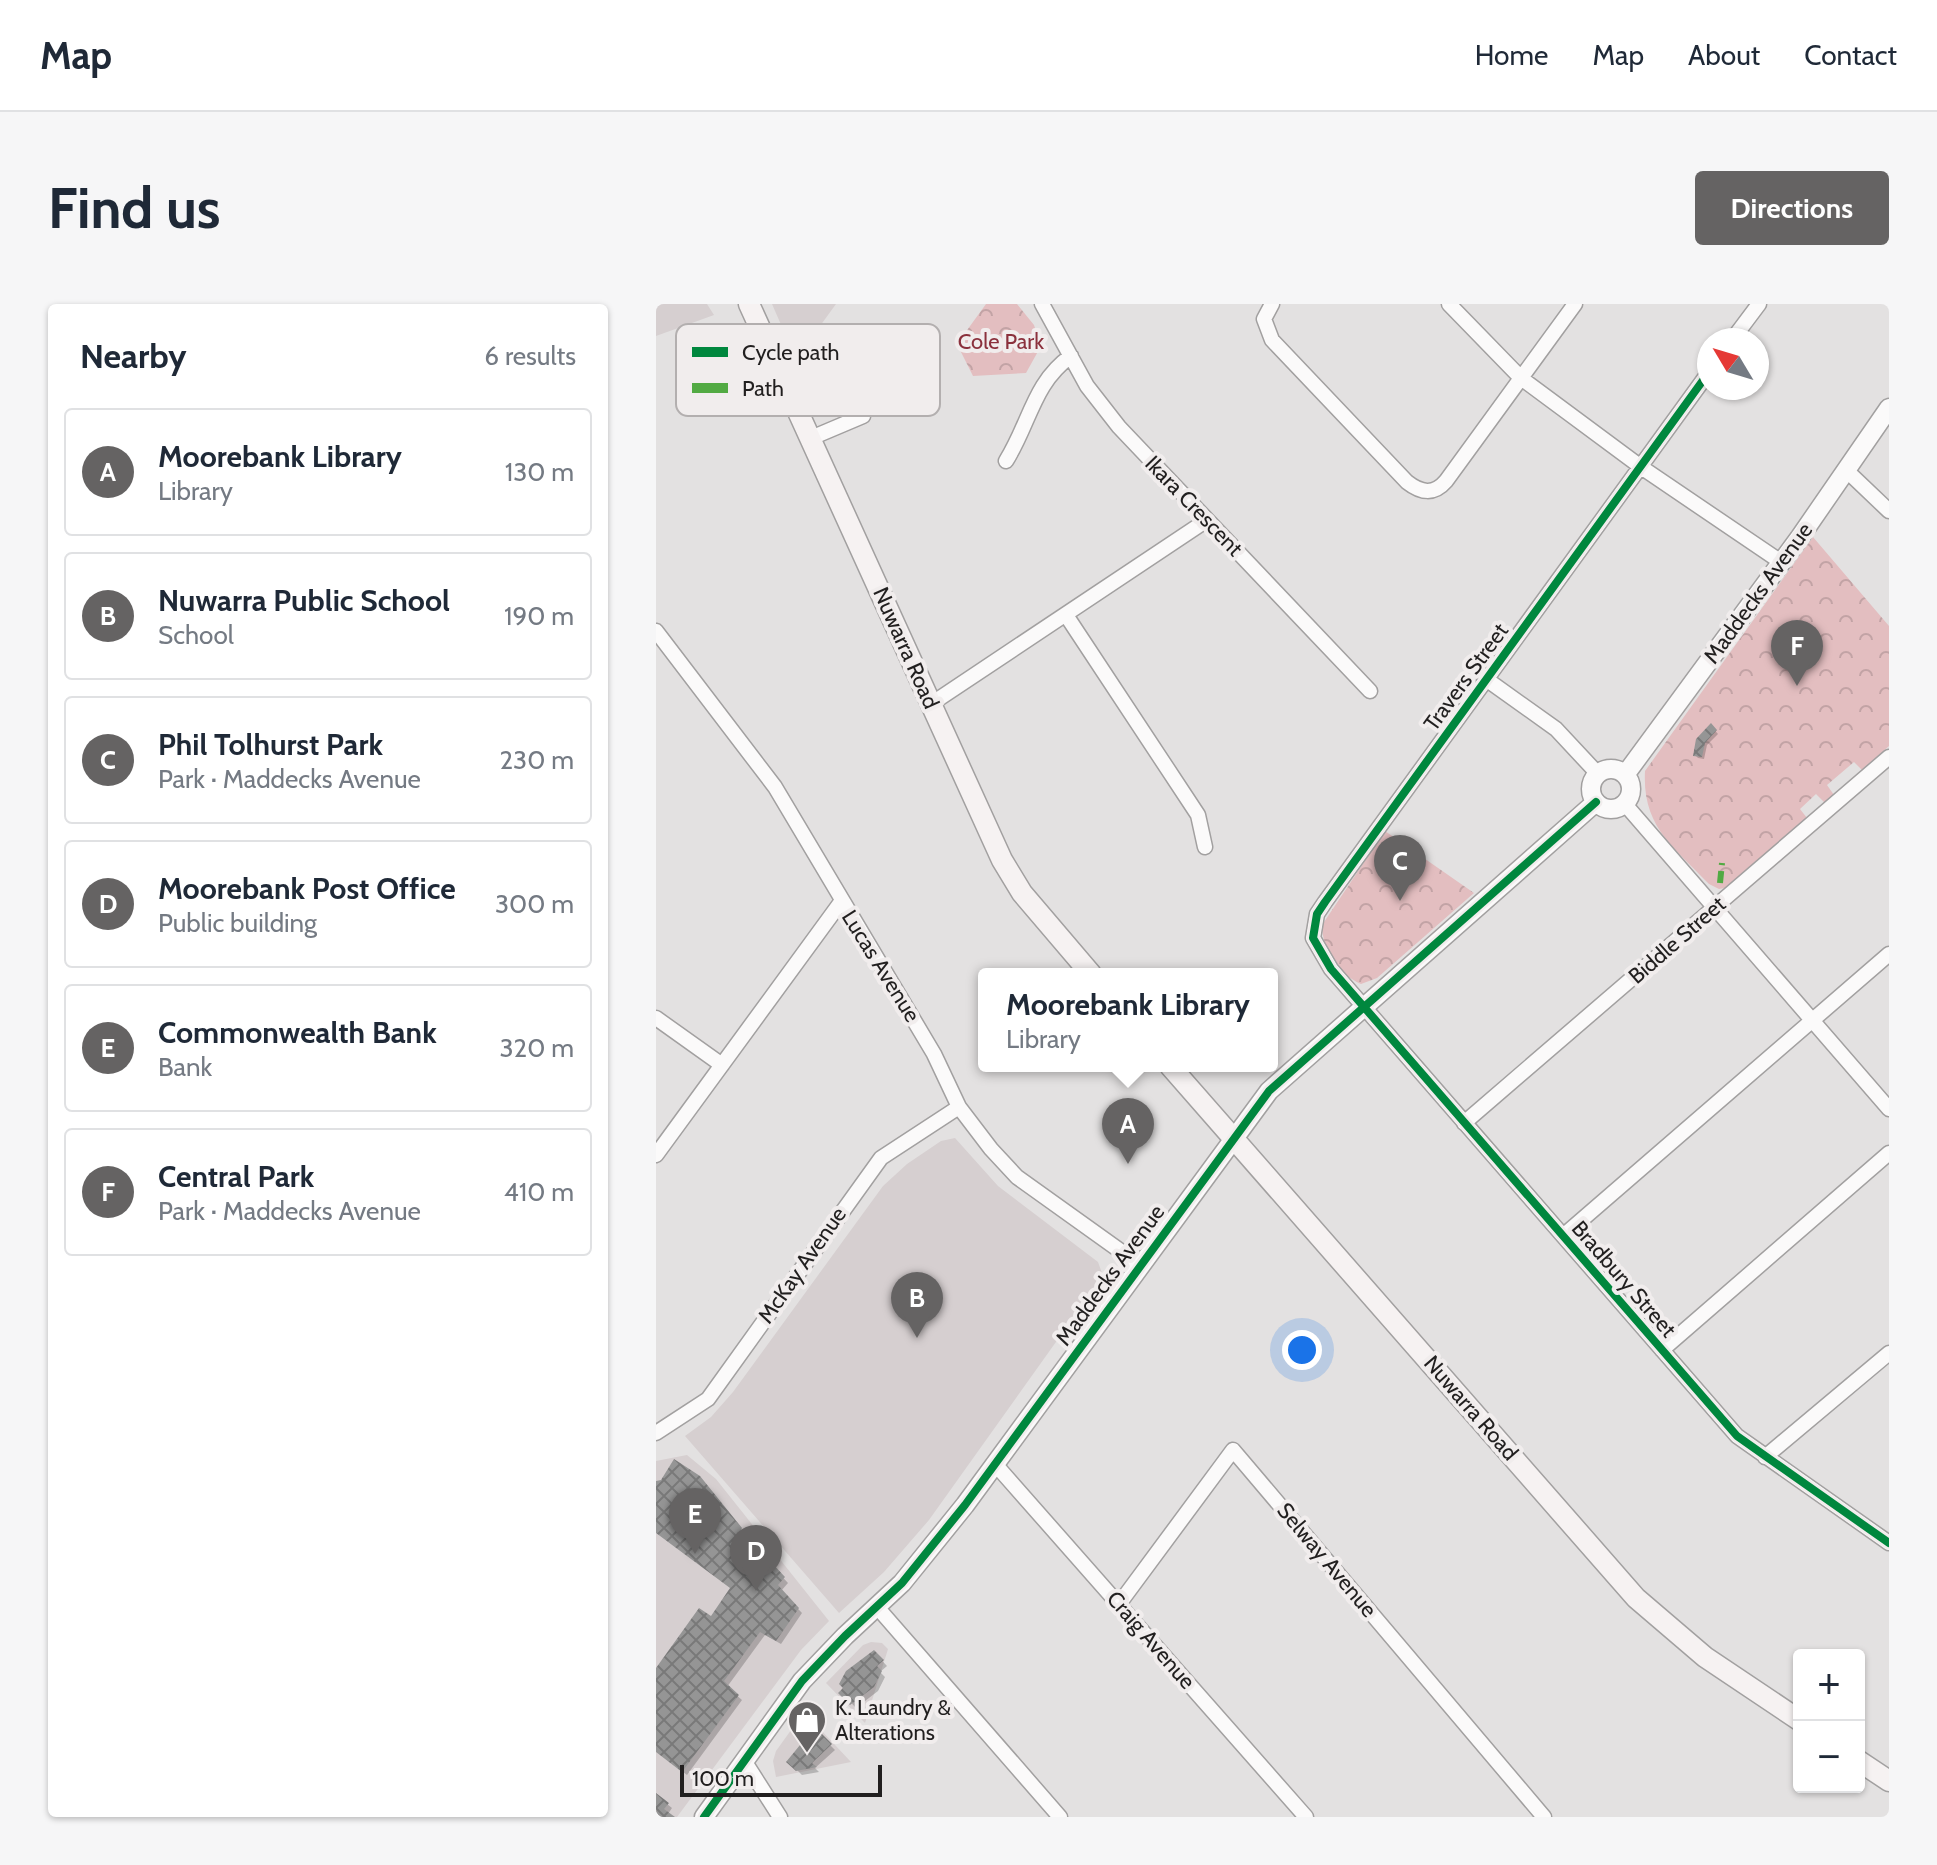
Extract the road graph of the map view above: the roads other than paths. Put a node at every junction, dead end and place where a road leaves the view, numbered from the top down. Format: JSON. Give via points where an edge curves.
{"nodes":[{"id":1,"x":749,"y":304,"type":"edge"},
{"id":2,"x":1042,"y":304,"type":"edge"},
{"id":3,"x":1272,"y":304,"type":"edge"},
{"id":4,"x":1449,"y":304,"type":"edge"},
{"id":5,"x":1575,"y":304,"type":"edge"},
{"id":6,"x":1759,"y":304,"type":"edge"},
{"id":7,"x":758,"y":324,"type":"edge"},
{"id":8,"x":1741,"y":328,"type":"edge"},
{"id":9,"x":1071,"y":356,"type":"junction"},
{"id":10,"x":1521,"y":378,"type":"junction"},
{"id":11,"x":1697,"y":389,"type":"edge"},
{"id":12,"x":1889,"y":408,"type":"edge"},
{"id":13,"x":801,"y":416,"type":"edge"},
{"id":14,"x":863,"y":416,"type":"dead end"},
{"id":15,"x":811,"y":438,"type":"junction"},
{"id":16,"x":1006,"y":461,"type":"dead end"},
{"id":17,"x":1641,"y":467,"type":"junction"},
{"id":18,"x":1846,"y":470,"type":"junction"},
{"id":19,"x":1889,"y":511,"type":"edge"},
{"id":20,"x":1207,"y":520,"type":"junction"},
{"id":21,"x":1781,"y":562,"type":"junction"},
{"id":22,"x":1066,"y":615,"type":"junction"},
{"id":23,"x":656,"y":631,"type":"edge"},
{"id":24,"x":1486,"y":679,"type":"junction"},
{"id":25,"x":1370,"y":691,"type":"dead end"},
{"id":26,"x":931,"y":704,"type":"junction"},
{"id":27,"x":1889,"y":758,"type":"edge"},
{"id":28,"x":1598,"y":774,"type":"junction"},
{"id":29,"x":1625,"y":775,"type":"junction"},
{"id":30,"x":1596,"y":802,"type":"junction"},
{"id":31,"x":1624,"y":803,"type":"junction"},
{"id":32,"x":1205,"y":847,"type":"dead end"},
{"id":33,"x":841,"y":902,"type":"junction"},
{"id":34,"x":1714,"y":909,"type":"junction"},
{"id":35,"x":1889,"y":954,"type":"edge"},
{"id":36,"x":1086,"y":968,"type":"edge"},
{"id":37,"x":1363,"y":1005,"type":"junction"},
{"id":38,"x":656,"y":1018,"type":"edge"},
{"id":39,"x":1810,"y":1021,"type":"junction"},
{"id":40,"x":722,"y":1065,"type":"junction"},
{"id":41,"x":1175,"y":1072,"type":"edge"},
{"id":42,"x":959,"y":1107,"type":"junction"},
{"id":43,"x":1889,"y":1109,"type":"edge"},
{"id":44,"x":1464,"y":1123,"type":"junction"},
{"id":45,"x":1234,"y":1137,"type":"junction"},
{"id":46,"x":1889,"y":1153,"type":"edge"},
{"id":47,"x":656,"y":1155,"type":"edge"},
{"id":48,"x":1563,"y":1236,"type":"junction"},
{"id":49,"x":1140,"y":1265,"type":"junction"},
{"id":50,"x":1662,"y":1350,"type":"junction"},
{"id":51,"x":1887,"y":1359,"type":"edge"},
{"id":52,"x":656,"y":1433,"type":"edge"},
{"id":53,"x":1765,"y":1457,"type":"junction"},
{"id":54,"x":995,"y":1464,"type":"junction"},
{"id":55,"x":1889,"y":1543,"type":"edge"},
{"id":56,"x":1119,"y":1604,"type":"junction"},
{"id":57,"x":877,"y":1607,"type":"junction"},
{"id":58,"x":1793,"y":1716,"type":"edge"},
{"id":59,"x":745,"y":1762,"type":"junction"},
{"id":60,"x":1865,"y":1765,"type":"edge"},
{"id":61,"x":1889,"y":1781,"type":"edge"},
{"id":62,"x":704,"y":1817,"type":"edge"},
{"id":63,"x":780,"y":1817,"type":"edge"},
{"id":64,"x":1060,"y":1817,"type":"edge"},
{"id":65,"x":1306,"y":1817,"type":"edge"},
{"id":66,"x":1544,"y":1817,"type":"edge"}],
"edges":[{"from":1,"to":7,"type":"main road","name":"Nuwarra Road"},
{"from":2,"to":9,"type":"street","name":"Ikara Crescent"},
{"from":3,"to":10,"type":"street","via":[[1264,319],[1272,340],[1419,490],[1441,486]]},
{"from":4,"to":10,"type":"street"},
{"from":5,"to":10,"type":"street"},
{"from":6,"to":8,"type":"street"},
{"from":9,"to":16,"type":"street","via":[[1043,381]]},
{"from":9,"to":20,"type":"street","name":"Ikara Crescent","via":[[1103,408]]},
{"from":10,"to":17,"type":"street"},
{"from":11,"to":17,"type":"street","name":"Travers Street"},
{"from":12,"to":18,"type":"street","name":"Maddecks Avenue"},
{"from":13,"to":15,"type":"main road","name":"Nuwarra Road"},
{"from":14,"to":15,"type":"street"},
{"from":15,"to":26,"type":"main road","name":"Nuwarra Road"},
{"from":17,"to":21,"type":"street"},
{"from":17,"to":24,"type":"street","name":"Travers Street"},
{"from":18,"to":19,"type":"street"},
{"from":18,"to":21,"type":"street","name":"Maddecks Avenue"},
{"from":20,"to":22,"type":"street"},
{"from":20,"to":25,"type":"street","name":"Ikara Crescent"},
{"from":21,"to":29,"type":"street","name":"Maddecks Avenue"},
{"from":22,"to":26,"type":"street"},
{"from":22,"to":32,"type":"street","via":[[1198,815]]},
{"from":23,"to":33,"type":"street","name":"Lucas Avenue","via":[[775,787]]},
{"from":24,"to":28,"type":"street","via":[[1556,729]]},
{"from":24,"to":37,"type":"street","name":"Travers Street","via":[[1317,914],[1316,948]]},
{"from":26,"to":36,"type":"main road","name":"Nuwarra Road","via":[[1011,877]]},
{"from":27,"to":34,"type":"street","name":"Biddle Street"},
{"from":28,"to":29,"type":"street","via":[[1615,769]]},
{"from":28,"to":30,"type":"street","via":[[1592,785]]},
{"from":29,"to":31,"type":"street","via":[[1630,791]]},
{"from":30,"to":31,"type":"street","via":[[1608,808]]},
{"from":30,"to":37,"type":"street","name":"Maddecks Avenue"},
{"from":31,"to":34,"type":"street"},
{"from":33,"to":40,"type":"street"},
{"from":33,"to":42,"type":"street","name":"Lucas Avenue","via":[[927,1041]]},
{"from":34,"to":39,"type":"street"},
{"from":34,"to":44,"type":"street","name":"Biddle Street"},
{"from":35,"to":39,"type":"street"},
{"from":37,"to":44,"type":"street","name":"Bradbury Street"},
{"from":37,"to":45,"type":"street","name":"Maddecks Avenue","via":[[1281,1077]]},
{"from":38,"to":40,"type":"street"},
{"from":39,"to":43,"type":"street"},
{"from":39,"to":48,"type":"street"},
{"from":40,"to":47,"type":"street"},
{"from":41,"to":45,"type":"main road","name":"Nuwarra Road"},
{"from":42,"to":49,"type":"street","name":"Lucas Avenue","via":[[1017,1177]]},
{"from":42,"to":52,"type":"street","name":"McKay Avenue","via":[[881,1158],[708,1399]]},
{"from":44,"to":48,"type":"street","name":"Bradbury Street"},
{"from":45,"to":49,"type":"street","name":"Maddecks Avenue"},
{"from":45,"to":58,"type":"main road","name":"Nuwarra Road","via":[[1636,1598],[1705,1657]]},
{"from":46,"to":50,"type":"street"},
{"from":48,"to":50,"type":"street","name":"Bradbury Street"},
{"from":49,"to":54,"type":"street","name":"Maddecks Avenue"},
{"from":50,"to":53,"type":"street","name":"Bradbury Street","via":[[1737,1436]]},
{"from":51,"to":53,"type":"street"},
{"from":53,"to":55,"type":"street","name":"Bradbury Street"},
{"from":54,"to":56,"type":"street","name":"Craig Avenue"},
{"from":54,"to":57,"type":"street","name":"Maddecks Avenue","via":[[926,1556]]},
{"from":56,"to":65,"type":"street","name":"Craig Avenue"},
{"from":56,"to":66,"type":"street","name":"Selway Avenue","via":[[1233,1450]]},
{"from":57,"to":59,"type":"street","name":"Maddecks Avenue","via":[[821,1659]]},
{"from":57,"to":64,"type":"street"},
{"from":59,"to":62,"type":"street","name":"Maddecks Avenue"},
{"from":59,"to":63,"type":"street"},
{"from":60,"to":61,"type":"main road"}]}
